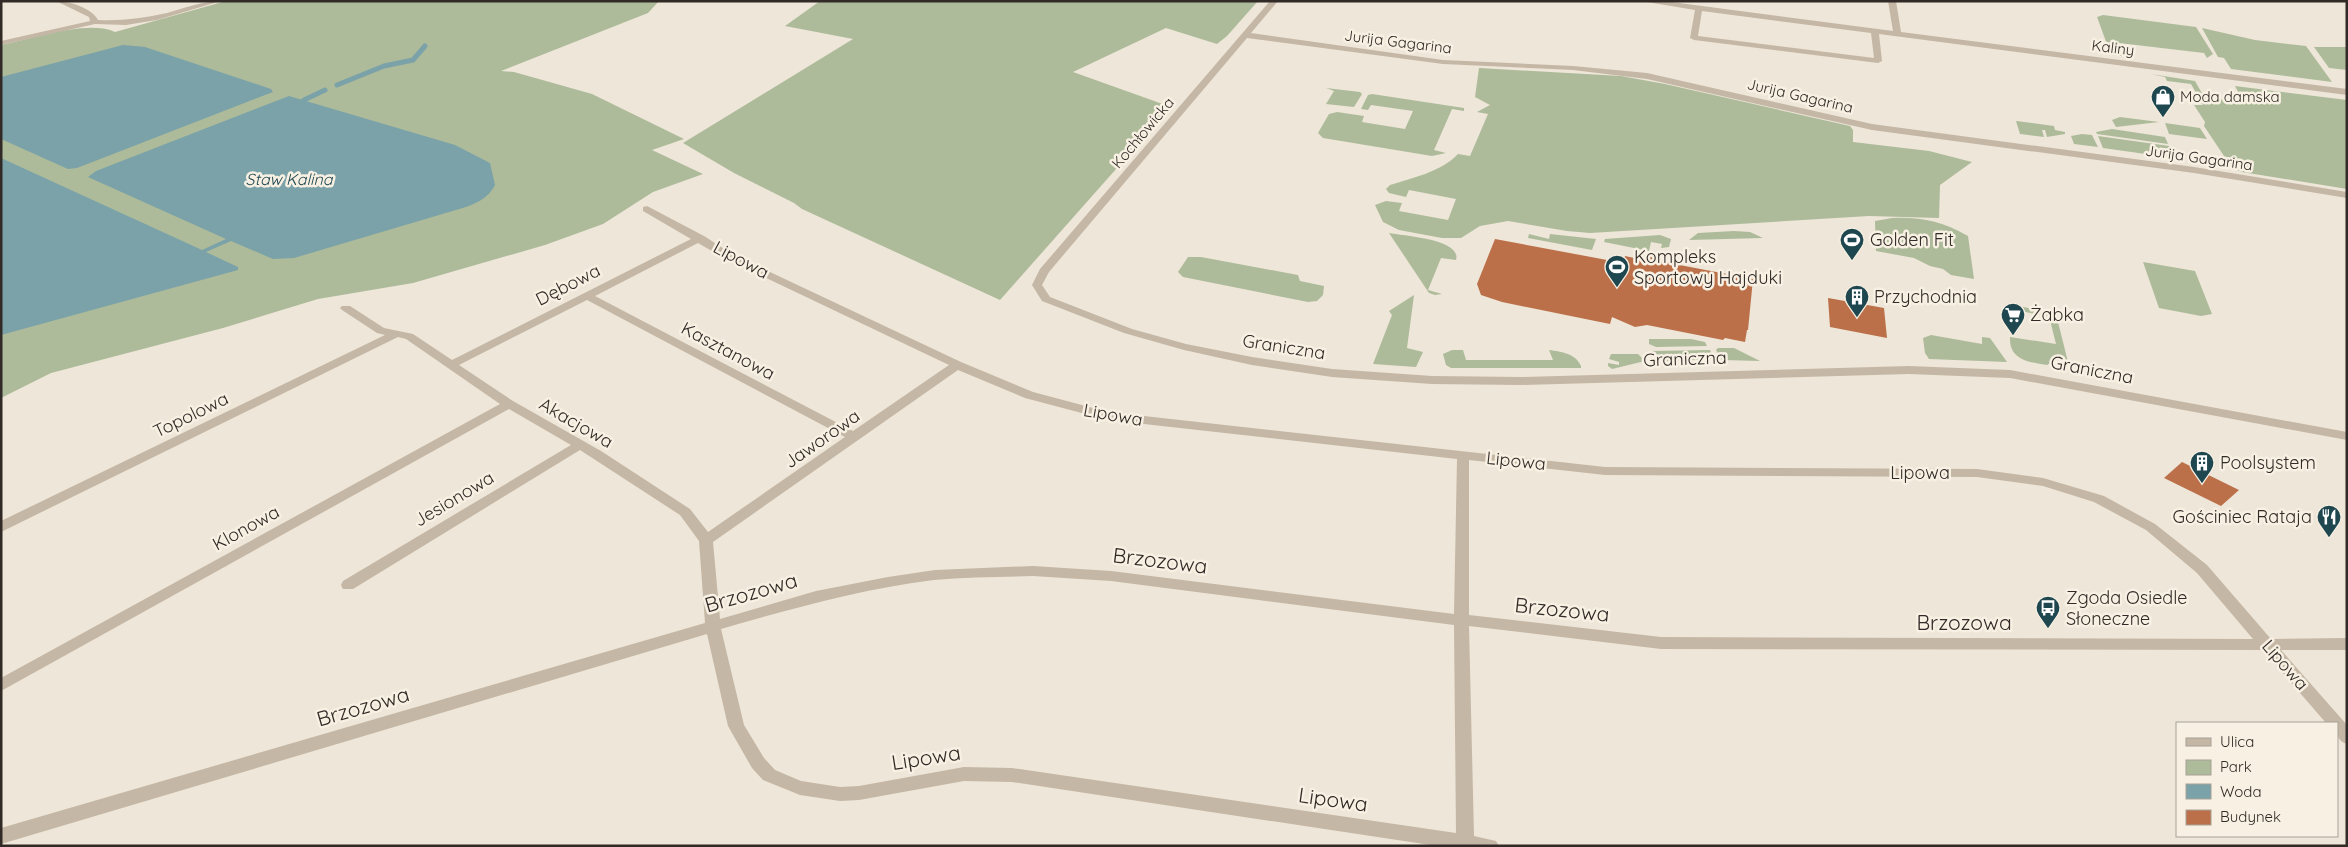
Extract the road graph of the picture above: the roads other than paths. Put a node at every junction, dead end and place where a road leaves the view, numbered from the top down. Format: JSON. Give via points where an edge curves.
{"nodes":[{"id":1,"x":60,"y":1,"type":"edge"},
{"id":2,"x":217,"y":1,"type":"edge"},
{"id":3,"x":1274,"y":1,"type":"edge"},
{"id":4,"x":1645,"y":1,"type":"edge"},
{"id":5,"x":1892,"y":1,"type":"edge"},
{"id":6,"x":1699,"y":8,"type":"junction"},
{"id":7,"x":95,"y":22,"type":"junction"},
{"id":8,"x":1875,"y":31,"type":"junction"},
{"id":9,"x":1897,"y":34,"type":"junction"},
{"id":10,"x":1246,"y":35,"type":"junction"},
{"id":11,"x":1,"y":43,"type":"edge"},
{"id":12,"x":2347,"y":92,"type":"edge"},
{"id":13,"x":2347,"y":194,"type":"edge"},
{"id":14,"x":647,"y":209,"type":"dead end"},
{"id":15,"x":700,"y":238,"type":"junction"},
{"id":16,"x":1037,"y":285,"type":"joint"},
{"id":17,"x":586,"y":295,"type":"junction"},
{"id":18,"x":346,"y":308,"type":"dead end"},
{"id":19,"x":396,"y":334,"type":"junction"},
{"id":20,"x":452,"y":364,"type":"junction"},
{"id":21,"x":957,"y":365,"type":"junction"},
{"id":22,"x":509,"y":404,"type":"junction"},
{"id":23,"x":2347,"y":436,"type":"edge"},
{"id":24,"x":854,"y":438,"type":"junction"},
{"id":25,"x":580,"y":445,"type":"junction"},
{"id":26,"x":1463,"y":456,"type":"junction"},
{"id":27,"x":1,"y":527,"type":"edge"},
{"id":28,"x":706,"y":540,"type":"junction"},
{"id":29,"x":348,"y":585,"type":"dead end"},
{"id":30,"x":1461,"y":620,"type":"junction"},
{"id":31,"x":713,"y":626,"type":"junction"},
{"id":32,"x":2347,"y":644,"type":"edge"},
{"id":33,"x":2268,"y":645,"type":"junction"},
{"id":34,"x":1,"y":684,"type":"edge"},
{"id":35,"x":2334,"y":722,"type":"edge"},
{"id":36,"x":2338,"y":727,"type":"edge"},
{"id":37,"x":2347,"y":738,"type":"edge"},
{"id":38,"x":1,"y":836,"type":"edge"},
{"id":39,"x":1464,"y":842,"type":"junction"},
{"id":40,"x":1490,"y":846,"type":"edge"}],
"edges":[{"from":1,"to":7,"type":"street","via":[[92,16]]},
{"from":2,"to":7,"type":"street","via":[[137,23]]},
{"from":3,"to":10,"type":"street","name":"Kochłowicka"},
{"from":4,"to":6,"type":"street","name":"Kaliny"},
{"from":5,"to":9,"type":"street"},
{"from":6,"to":8,"type":"street","name":"Kaliny"},
{"from":6,"to":8,"type":"street","via":[[1694,38],[1878,61]]},
{"from":7,"to":11,"type":"street"},
{"from":8,"to":9,"type":"street","name":"Kaliny"},
{"from":9,"to":12,"type":"street","name":"Kaliny"},
{"from":10,"to":13,"type":"street","name":"Jurija Gagarina","via":[[1443,62],[1573,68],[1648,76],[1911,134],[2194,170]]},
{"from":10,"to":16,"type":"street","name":"Kochłowicka","via":[[1044,272]]},
{"from":14,"to":15,"type":"street","name":"Lipowa"},
{"from":15,"to":17,"type":"street","name":"Dębowa"},
{"from":15,"to":21,"type":"street","name":"Lipowa","via":[[728,256]]},
{"from":16,"to":23,"type":"street","name":"Graniczna","via":[[1046,299],[1128,331],[1252,361],[1332,373],[1432,380],[1511,381],[1899,370],[2010,374]]},
{"from":17,"to":20,"type":"street","name":"Dębowa"},
{"from":17,"to":24,"type":"street","name":"Kasztanowa"},
{"from":18,"to":19,"type":"street","name":"Akacjowa","via":[[381,331]]},
{"from":19,"to":20,"type":"street","name":"Akacjowa","via":[[409,336]]},
{"from":19,"to":27,"type":"street","name":"Topolowa"},
{"from":20,"to":22,"type":"street","name":"Akacjowa"},
{"from":21,"to":24,"type":"street","name":"Jaworowa"},
{"from":21,"to":26,"type":"street","name":"Lipowa","via":[[1029,395],[1108,416]]},
{"from":22,"to":25,"type":"street","name":"Akacjowa"},
{"from":22,"to":34,"type":"street","name":"Klonowa"},
{"from":24,"to":28,"type":"street","name":"Jaworowa"},
{"from":25,"to":28,"type":"street","name":"Akacjowa","via":[[685,512]]},
{"from":25,"to":29,"type":"street","name":"Jesionowa"},
{"from":26,"to":30,"type":"street"},
{"from":26,"to":33,"type":"street","name":"Lipowa","via":[[1605,471],[1977,473],[2043,480],[2104,500],[2155,530],[2202,569]]},
{"from":28,"to":31,"type":"street"},
{"from":30,"to":31,"type":"street","name":"Brzozowa","via":[[1111,576],[1011,571],[935,575],[850,588]]},
{"from":30,"to":33,"type":"street","name":"Brzozowa","via":[[1661,643]]},
{"from":30,"to":39,"type":"street"},
{"from":31,"to":38,"type":"street","name":"Brzozowa"},
{"from":31,"to":39,"type":"street","name":"Lipowa","via":[[736,726],[746,746],[769,775],[800,788],[840,794],[859,793],[964,774],[1012,775]]},
{"from":32,"to":33,"type":"street","name":"Brzozowa"},
{"from":33,"to":35,"type":"street","name":"Lipowa"},
{"from":36,"to":37,"type":"street","name":"Lipowa"},
{"from":39,"to":40,"type":"street","name":"Lipowa"}]}
